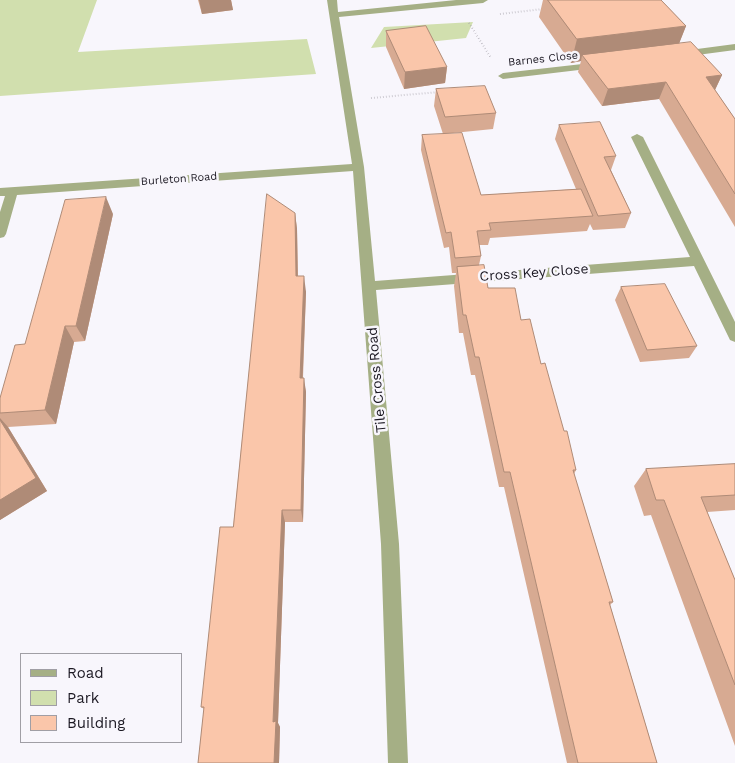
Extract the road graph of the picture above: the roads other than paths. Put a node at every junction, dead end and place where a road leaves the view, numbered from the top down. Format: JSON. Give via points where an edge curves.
{"nodes":[{"id":1,"x":483,"y":0,"type":"edge"},
{"id":2,"x":333,"y":7,"type":"edge"},
{"id":3,"x":735,"y":48,"type":"edge"},
{"id":4,"x":670,"y":56,"type":"edge"},
{"id":5,"x":613,"y":63,"type":"edge"},
{"id":6,"x":503,"y":76,"type":"road end"},
{"id":7,"x":638,"y":136,"type":"dead end"},
{"id":8,"x":358,"y":167,"type":"junction"},
{"id":9,"x":6,"y":191,"type":"edge"},
{"id":10,"x":0,"y":234,"type":"edge"},
{"id":11,"x":699,"y":261,"type":"junction"},
{"id":12,"x":369,"y":286,"type":"junction"},
{"id":13,"x":735,"y":336,"type":"edge"},
{"id":14,"x":398,"y":763,"type":"edge"}],
"edges":[{"from":1,"to":2,"type":"street"},
{"from":2,"to":8,"type":"street","name":"Tile Cross Road"},
{"from":3,"to":4,"type":"street"},
{"from":5,"to":6,"type":"street","name":"Barnes Close"},
{"from":7,"to":11,"type":"street"},
{"from":8,"to":9,"type":"street","name":"Burleton Road"},
{"from":8,"to":12,"type":"street","name":"Tile Cross Road"},
{"from":9,"to":10,"type":"street"},
{"from":11,"to":12,"type":"street","name":"Cross Key Close"},
{"from":11,"to":13,"type":"street"},
{"from":12,"to":14,"type":"street","name":"Tile Cross Road","via":[[390,544]]}]}
